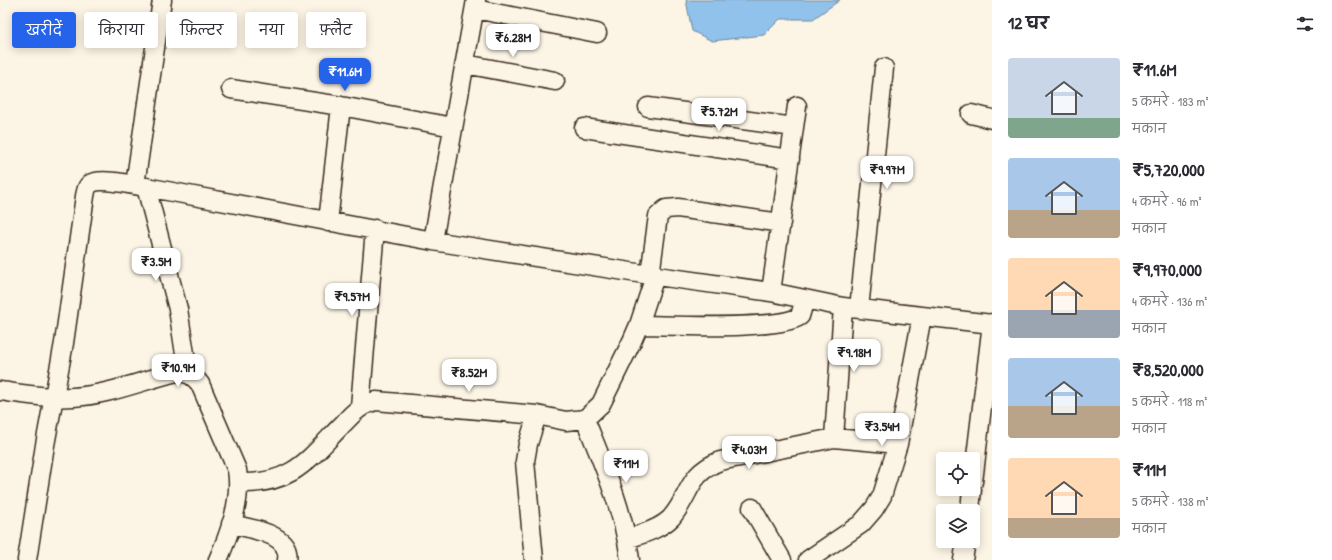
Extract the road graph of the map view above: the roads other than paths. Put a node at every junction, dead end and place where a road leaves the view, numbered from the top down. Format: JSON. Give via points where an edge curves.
{"nodes":[{"id":1,"x":162,"y":0,"type":"edge"},
{"id":2,"x":476,"y":4,"type":"edge"},
{"id":3,"x":597,"y":33,"type":"dead end"},
{"id":4,"x":465,"y":64,"type":"junction"},
{"id":5,"x":884,"y":68,"type":"dead end"},
{"id":6,"x":555,"y":81,"type":"dead end"},
{"id":7,"x":231,"y":89,"type":"dead end"},
{"id":8,"x":341,"y":106,"type":"junction"},
{"id":9,"x":797,"y":106,"type":"dead end"},
{"id":10,"x":648,"y":107,"type":"dead end"},
{"id":11,"x":971,"y":114,"type":"dead end"},
{"id":12,"x":992,"y":119,"type":"edge"},
{"id":13,"x":794,"y":127,"type":"junction"},
{"id":14,"x":454,"y":128,"type":"junction"},
{"id":15,"x":584,"y":128,"type":"dead end"},
{"id":16,"x":790,"y":159,"type":"junction"},
{"id":17,"x":141,"y":186,"type":"junction"},
{"id":18,"x":328,"y":222,"type":"junction"},
{"id":19,"x":781,"y":224,"type":"junction"},
{"id":20,"x":375,"y":229,"type":"junction"},
{"id":21,"x":433,"y":241,"type":"junction"},
{"id":22,"x":652,"y":275,"type":"junction"},
{"id":23,"x":771,"y":292,"type":"junction"},
{"id":24,"x":805,"y":299,"type":"junction"},
{"id":25,"x":851,"y":308,"type":"junction"},
{"id":26,"x":922,"y":316,"type":"junction"},
{"id":27,"x":992,"y":324,"type":"edge"},
{"id":28,"x":639,"y":325,"type":"junction"},
{"id":29,"x":188,"y":373,"type":"junction"},
{"id":30,"x":0,"y":391,"type":"edge"},
{"id":31,"x":54,"y":397,"type":"junction"},
{"id":32,"x":360,"y":407,"type":"junction"},
{"id":33,"x":538,"y":415,"type":"junction"},
{"id":34,"x":585,"y":419,"type":"junction"},
{"id":35,"x":834,"y":438,"type":"junction"},
{"id":36,"x":898,"y":444,"type":"junction"},
{"id":37,"x":977,"y":452,"type":"edge"},
{"id":38,"x":239,"y":483,"type":"junction"},
{"id":39,"x":752,"y":508,"type":"dead end"},
{"id":40,"x":231,"y":524,"type":"junction"},
{"id":41,"x":627,"y":539,"type":"junction"},
{"id":42,"x":965,"y":548,"type":"edge"},
{"id":43,"x":27,"y":560,"type":"edge"},
{"id":44,"x":218,"y":560,"type":"edge"},
{"id":45,"x":287,"y":560,"type":"edge"},
{"id":46,"x":534,"y":560,"type":"edge"},
{"id":47,"x":630,"y":560,"type":"edge"},
{"id":48,"x":782,"y":560,"type":"edge"},
{"id":49,"x":808,"y":560,"type":"edge"},
{"id":50,"x":963,"y":560,"type":"edge"}],
"edges":[{"from":1,"to":17,"type":"street"},
{"from":2,"to":3,"type":"street"},
{"from":2,"to":4,"type":"street"},
{"from":4,"to":6,"type":"street"},
{"from":4,"to":14,"type":"street"},
{"from":5,"to":25,"type":"street"},
{"from":7,"to":8,"type":"street"},
{"from":8,"to":14,"type":"street"},
{"from":8,"to":18,"type":"street"},
{"from":9,"to":13,"type":"street"},
{"from":10,"to":13,"type":"street"},
{"from":11,"to":12,"type":"street"},
{"from":13,"to":16,"type":"street"},
{"from":14,"to":21,"type":"street"},
{"from":15,"to":16,"type":"street"},
{"from":16,"to":19,"type":"street"},
{"from":17,"to":18,"type":"street"},
{"from":17,"to":29,"type":"street","via":[[178,309]]},
{"from":17,"to":31,"type":"street","via":[[98,182],[87,188]]},
{"from":18,"to":20,"type":"street"},
{"from":19,"to":22,"type":"street","via":[[678,208],[666,209],[658,216]]},
{"from":19,"to":23,"type":"street"},
{"from":20,"to":21,"type":"street"},
{"from":20,"to":32,"type":"street"},
{"from":21,"to":22,"type":"street"},
{"from":22,"to":23,"type":"street"},
{"from":22,"to":28,"type":"street"},
{"from":23,"to":24,"type":"street"},
{"from":24,"to":25,"type":"street"},
{"from":24,"to":28,"type":"street","via":[[800,316],[791,321],[760,325]]},
{"from":25,"to":26,"type":"street"},
{"from":25,"to":35,"type":"street"},
{"from":26,"to":27,"type":"street"},
{"from":26,"to":36,"type":"street"},
{"from":27,"to":37,"type":"street"},
{"from":28,"to":34,"type":"street","via":[[601,404]]},
{"from":29,"to":31,"type":"street","via":[[177,372],[97,394]]},
{"from":29,"to":38,"type":"street","via":[[200,384],[237,470]]},
{"from":30,"to":31,"type":"street"},
{"from":31,"to":43,"type":"street"},
{"from":32,"to":33,"type":"street","via":[[376,400],[390,400]]},
{"from":32,"to":38,"type":"street","via":[[302,465],[286,475],[265,482]]},
{"from":33,"to":34,"type":"street","via":[[566,421]]},
{"from":33,"to":46,"type":"street","via":[[525,461]]},
{"from":34,"to":41,"type":"street","via":[[607,474]]},
{"from":35,"to":36,"type":"street"},
{"from":35,"to":41,"type":"street","via":[[731,458],[708,466],[692,482],[670,519],[658,527]]},
{"from":36,"to":49,"type":"street","via":[[882,496],[874,509],[861,524]]},
{"from":38,"to":40,"type":"street"},
{"from":39,"to":48,"type":"street"},
{"from":40,"to":44,"type":"street"},
{"from":40,"to":45,"type":"street","via":[[270,534],[285,545],[288,550]]},
{"from":41,"to":47,"type":"street"},
{"from":42,"to":50,"type":"street"}]}
